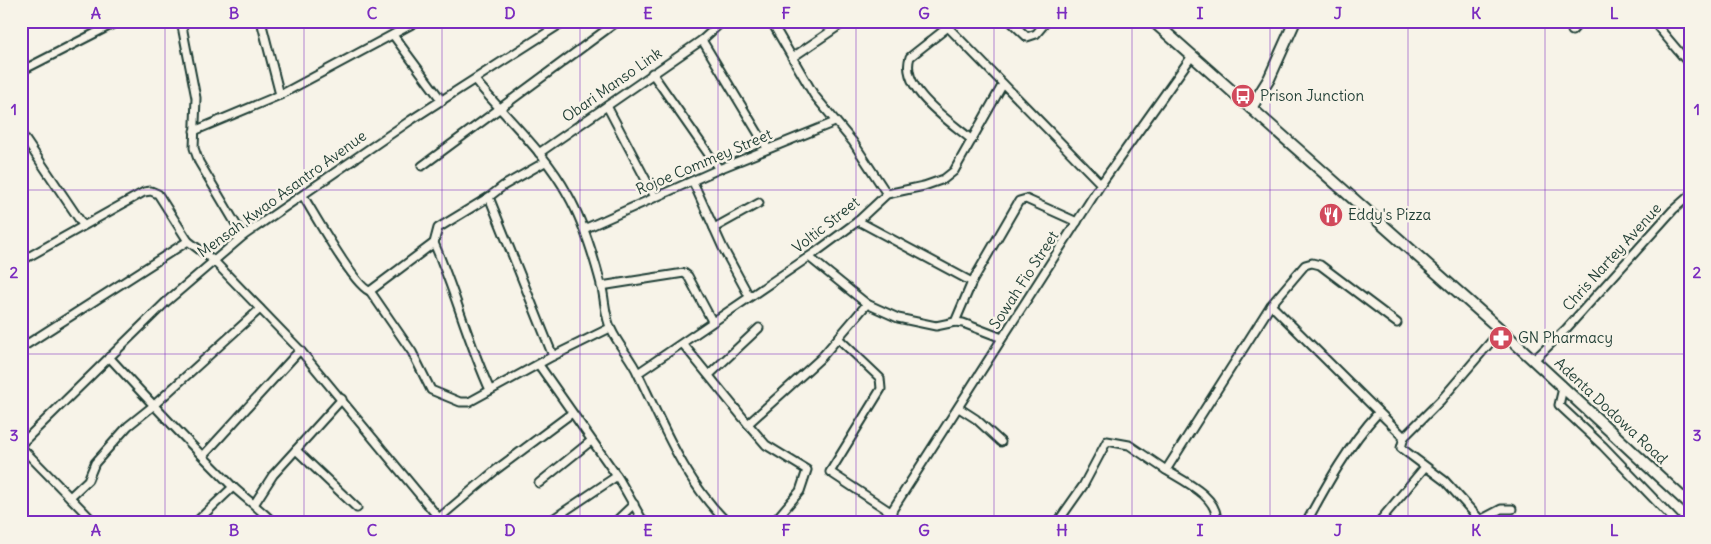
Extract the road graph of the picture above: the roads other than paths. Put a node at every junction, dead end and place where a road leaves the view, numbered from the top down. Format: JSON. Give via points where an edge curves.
{"nodes":[{"id":1,"x":119,"y":21,"type":"edge"},
{"id":2,"x":181,"y":21,"type":"edge"},
{"id":3,"x":270,"y":21,"type":"edge"},
{"id":4,"x":418,"y":21,"type":"edge"},
{"id":5,"x":565,"y":21,"type":"edge"},
{"id":6,"x":618,"y":21,"type":"edge"},
{"id":7,"x":724,"y":21,"type":"edge"},
{"id":8,"x":771,"y":21,"type":"edge"},
{"id":9,"x":846,"y":21,"type":"edge"},
{"id":10,"x":942,"y":21,"type":"edge"},
{"id":11,"x":1010,"y":21,"type":"edge"},
{"id":12,"x":1048,"y":21,"type":"edge"},
{"id":13,"x":1153,"y":21,"type":"edge"},
{"id":14,"x":1295,"y":21,"type":"edge"},
{"id":15,"x":1581,"y":21,"type":"edge"},
{"id":16,"x":1660,"y":21,"type":"edge"},
{"id":17,"x":261,"y":24,"type":"edge"},
{"id":18,"x":948,"y":27,"type":"junction"},
{"id":19,"x":1572,"y":32,"type":"dead end"},
{"id":20,"x":393,"y":35,"type":"junction"},
{"id":21,"x":702,"y":40,"type":"junction"},
{"id":22,"x":1192,"y":56,"type":"junction"},
{"id":23,"x":793,"y":57,"type":"junction"},
{"id":24,"x":1690,"y":65,"type":"edge"},
{"id":25,"x":21,"y":72,"type":"edge"},
{"id":26,"x":652,"y":73,"type":"junction"},
{"id":27,"x":475,"y":80,"type":"junction"},
{"id":28,"x":1003,"y":84,"type":"junction"},
{"id":29,"x":280,"y":95,"type":"junction"},
{"id":30,"x":442,"y":101,"type":"junction"},
{"id":31,"x":607,"y":106,"type":"junction"},
{"id":32,"x":498,"y":108,"type":"junction"},
{"id":33,"x":1251,"y":108,"type":"junction"},
{"id":34,"x":835,"y":122,"type":"junction"},
{"id":35,"x":194,"y":131,"type":"junction"},
{"id":36,"x":21,"y":133,"type":"edge"},
{"id":37,"x":972,"y":140,"type":"junction"},
{"id":38,"x":767,"y":148,"type":"junction"},
{"id":39,"x":539,"y":153,"type":"junction"},
{"id":40,"x":546,"y":162,"type":"junction"},
{"id":41,"x":422,"y":166,"type":"dead end"},
{"id":42,"x":719,"y":169,"type":"junction"},
{"id":43,"x":693,"y":182,"type":"junction"},
{"id":44,"x":1101,"y":184,"type":"junction"},
{"id":45,"x":887,"y":194,"type":"junction"},
{"id":46,"x":1690,"y":195,"type":"edge"},
{"id":47,"x":303,"y":196,"type":"junction"},
{"id":48,"x":489,"y":197,"type":"junction"},
{"id":49,"x":655,"y":197,"type":"junction"},
{"id":50,"x":760,"y":203,"type":"dead end"},
{"id":51,"x":858,"y":221,"type":"junction"},
{"id":52,"x":1077,"y":222,"type":"junction"},
{"id":53,"x":83,"y":225,"type":"junction"},
{"id":54,"x":714,"y":228,"type":"junction"},
{"id":55,"x":584,"y":229,"type":"junction"},
{"id":56,"x":243,"y":236,"type":"junction"},
{"id":57,"x":188,"y":241,"type":"junction"},
{"id":58,"x":434,"y":243,"type":"junction"},
{"id":59,"x":809,"y":257,"type":"junction"},
{"id":60,"x":22,"y":259,"type":"edge"},
{"id":61,"x":213,"y":260,"type":"junction"},
{"id":62,"x":972,"y":282,"type":"junction"},
{"id":63,"x":601,"y":286,"type":"junction"},
{"id":64,"x":370,"y":291,"type":"junction"},
{"id":65,"x":749,"y":296,"type":"junction"},
{"id":66,"x":867,"y":304,"type":"junction"},
{"id":67,"x":1271,"y":305,"type":"junction"},
{"id":68,"x":260,"y":309,"type":"junction"},
{"id":69,"x":712,"y":321,"type":"junction"},
{"id":70,"x":955,"y":322,"type":"junction"},
{"id":71,"x":1396,"y":322,"type":"dead end"},
{"id":72,"x":610,"y":328,"type":"junction"},
{"id":73,"x":759,"y":328,"type":"dead end"},
{"id":74,"x":1501,"y":330,"type":"junction"},
{"id":75,"x":1002,"y":338,"type":"junction"},
{"id":76,"x":839,"y":339,"type":"junction"},
{"id":77,"x":683,"y":344,"type":"junction"},
{"id":78,"x":21,"y":348,"type":"edge"},
{"id":79,"x":300,"y":350,"type":"junction"},
{"id":80,"x":553,"y":356,"type":"junction"},
{"id":81,"x":109,"y":357,"type":"junction"},
{"id":82,"x":1534,"y":360,"type":"junction"},
{"id":83,"x":538,"y":365,"type":"junction"},
{"id":84,"x":638,"y":373,"type":"junction"},
{"id":85,"x":709,"y":376,"type":"junction"},
{"id":86,"x":1563,"y":388,"type":"junction"},
{"id":87,"x":490,"y":390,"type":"junction"},
{"id":88,"x":342,"y":399,"type":"junction"},
{"id":89,"x":153,"y":406,"type":"junction"},
{"id":90,"x":959,"y":408,"type":"junction"},
{"id":91,"x":1378,"y":412,"type":"junction"},
{"id":92,"x":572,"y":413,"type":"junction"},
{"id":93,"x":748,"y":424,"type":"junction"},
{"id":94,"x":1404,"y":437,"type":"junction"},
{"id":95,"x":591,"y":441,"type":"junction"},
{"id":96,"x":1001,"y":442,"type":"dead end"},
{"id":97,"x":21,"y":446,"type":"edge"},
{"id":98,"x":296,"y":450,"type":"junction"},
{"id":99,"x":203,"y":456,"type":"junction"},
{"id":100,"x":1425,"y":467,"type":"junction"},
{"id":101,"x":1166,"y":470,"type":"junction"},
{"id":102,"x":618,"y":477,"type":"junction"},
{"id":103,"x":539,"y":483,"type":"dead end"},
{"id":104,"x":233,"y":486,"type":"junction"},
{"id":105,"x":70,"y":497,"type":"junction"},
{"id":106,"x":255,"y":503,"type":"junction"},
{"id":107,"x":634,"y":504,"type":"junction"},
{"id":108,"x":1690,"y":505,"type":"edge"},
{"id":109,"x":574,"y":506,"type":"junction"},
{"id":110,"x":357,"y":508,"type":"dead end"},
{"id":111,"x":1512,"y":510,"type":"dead end"},
{"id":112,"x":892,"y":513,"type":"junction"},
{"id":113,"x":441,"y":520,"type":"edge"},
{"id":114,"x":1482,"y":521,"type":"edge"},
{"id":115,"x":95,"y":523,"type":"edge"},
{"id":116,"x":195,"y":523,"type":"edge"},
{"id":117,"x":274,"y":523,"type":"edge"},
{"id":118,"x":547,"y":523,"type":"edge"},
{"id":119,"x":554,"y":523,"type":"edge"},
{"id":120,"x":614,"y":523,"type":"edge"},
{"id":121,"x":644,"y":523,"type":"edge"},
{"id":122,"x":728,"y":523,"type":"edge"},
{"id":123,"x":773,"y":523,"type":"edge"},
{"id":124,"x":884,"y":523,"type":"edge"},
{"id":125,"x":1057,"y":523,"type":"edge"},
{"id":126,"x":1216,"y":523,"type":"edge"},
{"id":127,"x":1306,"y":523,"type":"edge"},
{"id":128,"x":1378,"y":523,"type":"edge"},
{"id":129,"x":1677,"y":523,"type":"edge"}],
"edges":[{"from":1,"to":25,"type":"street"},
{"from":2,"to":35,"type":"street","via":[[196,98]]},
{"from":3,"to":17,"type":"street"},
{"from":4,"to":20,"type":"street"},
{"from":5,"to":27,"type":"street","name":"Mensah Kwao Asantro Avenue"},
{"from":6,"to":32,"type":"street"},
{"from":7,"to":21,"type":"street","name":"Obari Manso Link"},
{"from":8,"to":23,"type":"street"},
{"from":9,"to":23,"type":"street"},
{"from":10,"to":18,"type":"street"},
{"from":11,"to":12,"type":"street","via":[[1023,35],[1031,36]]},
{"from":13,"to":22,"type":"main road","name":"Adenta Dodowa Road"},
{"from":14,"to":33,"type":"main road","via":[[1269,79]]},
{"from":15,"to":19,"type":"street"},
{"from":16,"to":24,"type":"street","via":[[1658,27]]},
{"from":17,"to":29,"type":"street"},
{"from":18,"to":28,"type":"street"},
{"from":18,"to":37,"type":"street","via":[[910,57],[908,70],[925,99]]},
{"from":20,"to":29,"type":"street"},
{"from":20,"to":30,"type":"street"},
{"from":21,"to":26,"type":"street","name":"Obari Manso Link"},
{"from":21,"to":38,"type":"street"},
{"from":22,"to":33,"type":"main road","name":"Adenta Dodowa Road"},
{"from":22,"to":44,"type":"street","name":"Sowah Fio Street"},
{"from":23,"to":34,"type":"street","via":[[814,96]]},
{"from":26,"to":31,"type":"street","name":"Obari Manso Link"},
{"from":26,"to":42,"type":"street"},
{"from":27,"to":30,"type":"street","name":"Mensah Kwao Asantro Avenue"},
{"from":27,"to":32,"type":"street"},
{"from":28,"to":37,"type":"street"},
{"from":28,"to":44,"type":"street"},
{"from":29,"to":35,"type":"street"},
{"from":30,"to":47,"type":"street","name":"Mensah Kwao Asantro Avenue"},
{"from":31,"to":39,"type":"street","name":"Obari Manso Link"},
{"from":31,"to":49,"type":"street"},
{"from":32,"to":39,"type":"street"},
{"from":32,"to":41,"type":"street"},
{"from":33,"to":74,"type":"main road","name":"Adenta Dodowa Road"},
{"from":34,"to":38,"type":"street","name":"Rojoe Commey Street","via":[[791,142]]},
{"from":34,"to":45,"type":"street","via":[[853,142]]},
{"from":35,"to":56,"type":"street","via":[[194,148],[199,162]]},
{"from":36,"to":53,"type":"street"},
{"from":37,"to":45,"type":"street","via":[[954,171],[944,179]]},
{"from":38,"to":42,"type":"street","name":"Rojoe Commey Street"},
{"from":39,"to":40,"type":"street"},
{"from":40,"to":48,"type":"street"},
{"from":40,"to":55,"type":"street"},
{"from":42,"to":43,"type":"street","name":"Rojoe Commey Street"},
{"from":43,"to":49,"type":"street","name":"Rojoe Commey Street"},
{"from":43,"to":54,"type":"street"},
{"from":44,"to":52,"type":"street","name":"Sowah Fio Street"},
{"from":45,"to":51,"type":"street","name":"Voltic Street"},
{"from":46,"to":82,"type":"street","name":"Chris Nartey Avenue"},
{"from":47,"to":56,"type":"street","name":"Mensah Kwao Asantro Avenue"},
{"from":47,"to":64,"type":"street","via":[[351,272]]},
{"from":48,"to":58,"type":"street","via":[[438,228]]},
{"from":48,"to":80,"type":"street"},
{"from":49,"to":55,"type":"street","name":"Rojoe Commey Street"},
{"from":50,"to":54,"type":"street"},
{"from":51,"to":59,"type":"street","name":"Voltic Street"},
{"from":51,"to":62,"type":"street"},
{"from":52,"to":62,"type":"street","via":[[1026,199],[1019,201]]},
{"from":52,"to":75,"type":"street","name":"Sowah Fio Street"},
{"from":53,"to":57,"type":"street","via":[[151,191],[163,198]]},
{"from":53,"to":60,"type":"street"},
{"from":54,"to":65,"type":"street"},
{"from":55,"to":63,"type":"street"},
{"from":56,"to":61,"type":"street","name":"Mensah Kwao Asantro Avenue"},
{"from":57,"to":61,"type":"street"},
{"from":57,"to":78,"type":"street"},
{"from":58,"to":64,"type":"street"},
{"from":58,"to":87,"type":"street","via":[[453,286],[474,356]]},
{"from":59,"to":65,"type":"street","name":"Voltic Street"},
{"from":59,"to":66,"type":"street"},
{"from":61,"to":68,"type":"street"},
{"from":61,"to":81,"type":"street","name":"Mensah Kwao Asantro Avenue"},
{"from":62,"to":70,"type":"street"},
{"from":63,"to":69,"type":"street","via":[[684,273]]},
{"from":63,"to":72,"type":"street"},
{"from":64,"to":87,"type":"street","via":[[412,352],[431,390],[460,402],[469,402]]},
{"from":65,"to":69,"type":"street","name":"Voltic Street"},
{"from":66,"to":70,"type":"street","via":[[893,317],[926,325]]},
{"from":66,"to":76,"type":"street"},
{"from":67,"to":71,"type":"street","via":[[1305,265],[1312,263],[1320,265]]},
{"from":67,"to":91,"type":"street"},
{"from":67,"to":101,"type":"street"},
{"from":68,"to":79,"type":"street"},
{"from":68,"to":89,"type":"street"},
{"from":69,"to":77,"type":"street","name":"Voltic Street"},
{"from":70,"to":75,"type":"street"},
{"from":72,"to":80,"type":"street"},
{"from":72,"to":84,"type":"street"},
{"from":73,"to":85,"type":"street"},
{"from":74,"to":82,"type":"main road","name":"Adenta Dodowa Road"},
{"from":74,"to":94,"type":"street","via":[[1441,400]]},
{"from":75,"to":90,"type":"street","name":"Sowah Fio Street"},
{"from":76,"to":93,"type":"street"},
{"from":76,"to":112,"type":"street","via":[[880,378],[881,390],[830,472]]},
{"from":77,"to":84,"type":"street","name":"Voltic Street"},
{"from":77,"to":85,"type":"street"},
{"from":79,"to":88,"type":"street"},
{"from":79,"to":99,"type":"street"},
{"from":80,"to":83,"type":"street"},
{"from":81,"to":89,"type":"street"},
{"from":81,"to":97,"type":"street","name":"Mensah Kwao Asantro Avenue"},
{"from":82,"to":86,"type":"main road","name":"Adenta Dodowa Road"},
{"from":83,"to":87,"type":"street"},
{"from":83,"to":92,"type":"street"},
{"from":84,"to":122,"type":"street","via":[[687,472],[702,496]]},
{"from":85,"to":93,"type":"street"},
{"from":86,"to":108,"type":"main road","name":"Adenta Dodowa Road"},
{"from":86,"to":129,"type":"street","via":[[1559,405]]},
{"from":88,"to":98,"type":"street"},
{"from":88,"to":113,"type":"street"},
{"from":89,"to":99,"type":"street"},
{"from":89,"to":105,"type":"street","via":[[128,426],[96,464],[88,480]]},
{"from":90,"to":96,"type":"street"},
{"from":90,"to":112,"type":"street","name":"Sowah Fio Street"},
{"from":91,"to":94,"type":"street"},
{"from":91,"to":127,"type":"street","via":[[1357,435]]},
{"from":92,"to":95,"type":"street"},
{"from":92,"to":113,"type":"street","via":[[497,469]]},
{"from":93,"to":123,"type":"street","via":[[766,445],[807,470],[800,491]]},
{"from":94,"to":100,"type":"street","via":[[1401,448]]},
{"from":95,"to":102,"type":"street"},
{"from":95,"to":103,"type":"street"},
{"from":97,"to":105,"type":"street"},
{"from":98,"to":106,"type":"street","via":[[273,475]]},
{"from":98,"to":110,"type":"street"},
{"from":99,"to":104,"type":"street"},
{"from":100,"to":114,"type":"street","via":[[1445,481]]},
{"from":100,"to":128,"type":"street"},
{"from":101,"to":125,"type":"street","via":[[1129,445],[1107,441],[1083,486]]},
{"from":101,"to":126,"type":"street","via":[[1190,484],[1214,506],[1218,515]]},
{"from":102,"to":107,"type":"street"},
{"from":102,"to":109,"type":"street"},
{"from":104,"to":106,"type":"street"},
{"from":104,"to":116,"type":"street"},
{"from":105,"to":115,"type":"street"},
{"from":106,"to":117,"type":"street"},
{"from":107,"to":120,"type":"street"},
{"from":107,"to":121,"type":"street"},
{"from":109,"to":118,"type":"street"},
{"from":109,"to":119,"type":"street"},
{"from":111,"to":114,"type":"street","via":[[1501,509]]},
{"from":112,"to":124,"type":"street","name":"Sowah Fio Street"}]}
